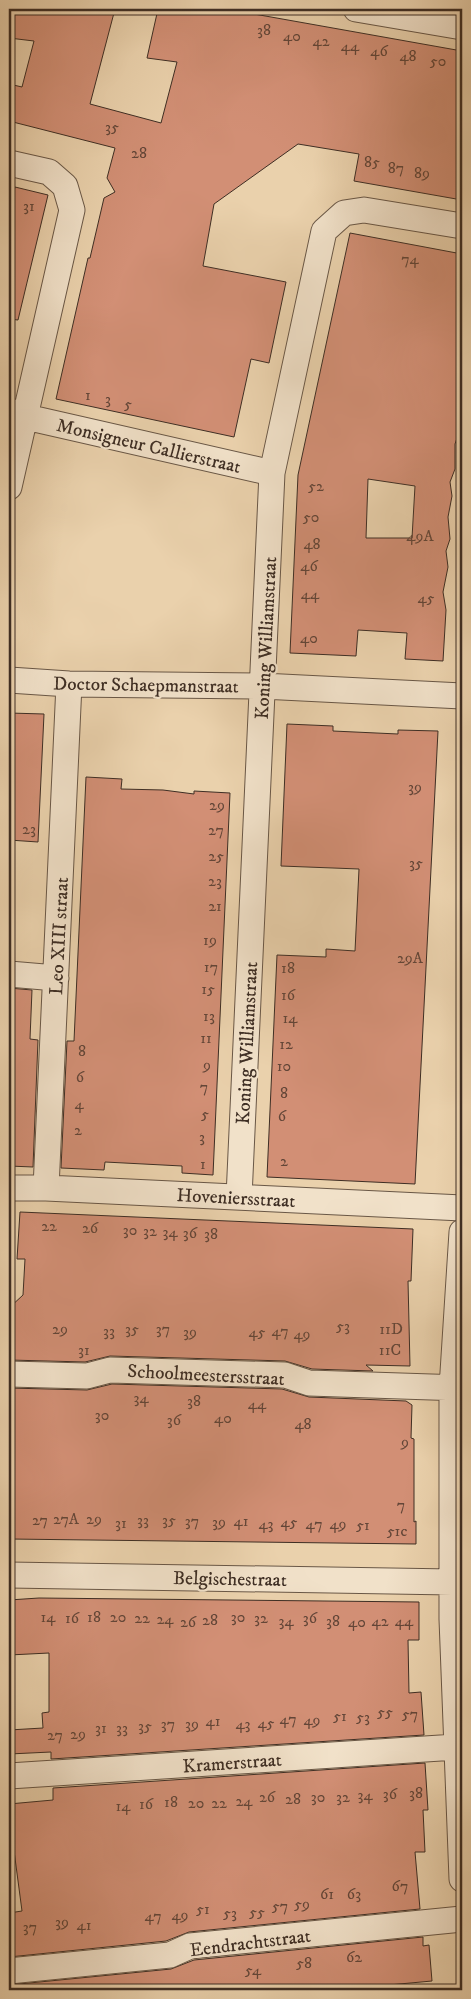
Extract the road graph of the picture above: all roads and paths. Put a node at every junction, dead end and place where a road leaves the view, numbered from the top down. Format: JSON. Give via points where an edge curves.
{"nodes":[{"id":1,"x":356,"y":9,"type":"edge"},
{"id":2,"x":462,"y":27,"type":"edge"},
{"id":3,"x":9,"y":163,"type":"edge"},
{"id":4,"x":462,"y":226,"type":"edge"},
{"id":5,"x":17,"y":412,"type":"edge"},
{"id":6,"x":272,"y":472,"type":"junction"},
{"id":7,"x":9,"y":487,"type":"edge"},
{"id":8,"x":9,"y":680,"type":"edge"},
{"id":9,"x":69,"y":684,"type":"junction"},
{"id":10,"x":262,"y":686,"type":"junction"},
{"id":11,"x":462,"y":696,"type":"edge"},
{"id":12,"x":9,"y":974,"type":"edge"},
{"id":13,"x":56,"y":978,"type":"junction"},
{"id":14,"x":9,"y":1188,"type":"edge"},
{"id":15,"x":46,"y":1188,"type":"junction"},
{"id":16,"x":239,"y":1197,"type":"junction"},
{"id":17,"x":462,"y":1208,"type":"edge"},
{"id":18,"x":462,"y":1232,"type":"edge"},
{"id":19,"x":9,"y":1374,"type":"edge"},
{"id":20,"x":457,"y":1388,"type":"edge"},
{"id":21,"x":9,"y":1575,"type":"edge"},
{"id":22,"x":452,"y":1582,"type":"junction"},
{"id":23,"x":457,"y":1619,"type":"edge"},
{"id":24,"x":456,"y":1747,"type":"junction"},
{"id":25,"x":9,"y":1776,"type":"edge"},
{"id":26,"x":462,"y":1879,"type":"edge"},
{"id":27,"x":462,"y":1919,"type":"edge"},
{"id":28,"x":9,"y":1971,"type":"edge"}],
"edges":[{"from":1,"to":2,"type":"street"},
{"from":3,"to":5,"type":"street","via":[[49,172],[65,186],[72,210]]},
{"from":4,"to":6,"type":"street","name":"Koning Williamstraat","via":[[364,210],[344,213],[324,232]]},
{"from":5,"to":6,"type":"street","name":"Monsigneur Callierstraat"},
{"from":5,"to":7,"type":"street"},
{"from":6,"to":10,"type":"street","name":"Koning Williamstraat"},
{"from":8,"to":9,"type":"street","name":"Doctor Schaepmanstraat"},
{"from":9,"to":10,"type":"street","name":"Doctor Schaepmanstraat"},
{"from":9,"to":13,"type":"street","name":"Leo XIII straat"},
{"from":10,"to":11,"type":"street","name":"Doctor Schaepmanstraat"},
{"from":10,"to":16,"type":"street","name":"Koning Williamstraat"},
{"from":12,"to":13,"type":"street"},
{"from":13,"to":15,"type":"street","name":"Leo XIII straat"},
{"from":14,"to":15,"type":"street","name":"Hoveniersstraat"},
{"from":15,"to":16,"type":"street","name":"Hoveniersstraat"},
{"from":16,"to":17,"type":"street","name":"Hoveniersstraat"},
{"from":18,"to":20,"type":"street"},
{"from":19,"to":20,"type":"street","name":"Schoolmeestersstraat","via":[[87,1376],[110,1370],[285,1375],[309,1383]]},
{"from":20,"to":22,"type":"street"},
{"from":21,"to":22,"type":"street","name":"Belgischestraat"},
{"from":22,"to":23,"type":"street"},
{"from":23,"to":24,"type":"street"},
{"from":24,"to":25,"type":"street","name":"Kramerstraat"},
{"from":24,"to":26,"type":"street"},
{"from":27,"to":28,"type":"street","name":"Eendrachtstraat","via":[[190,1946],[170,1955]]}]}
